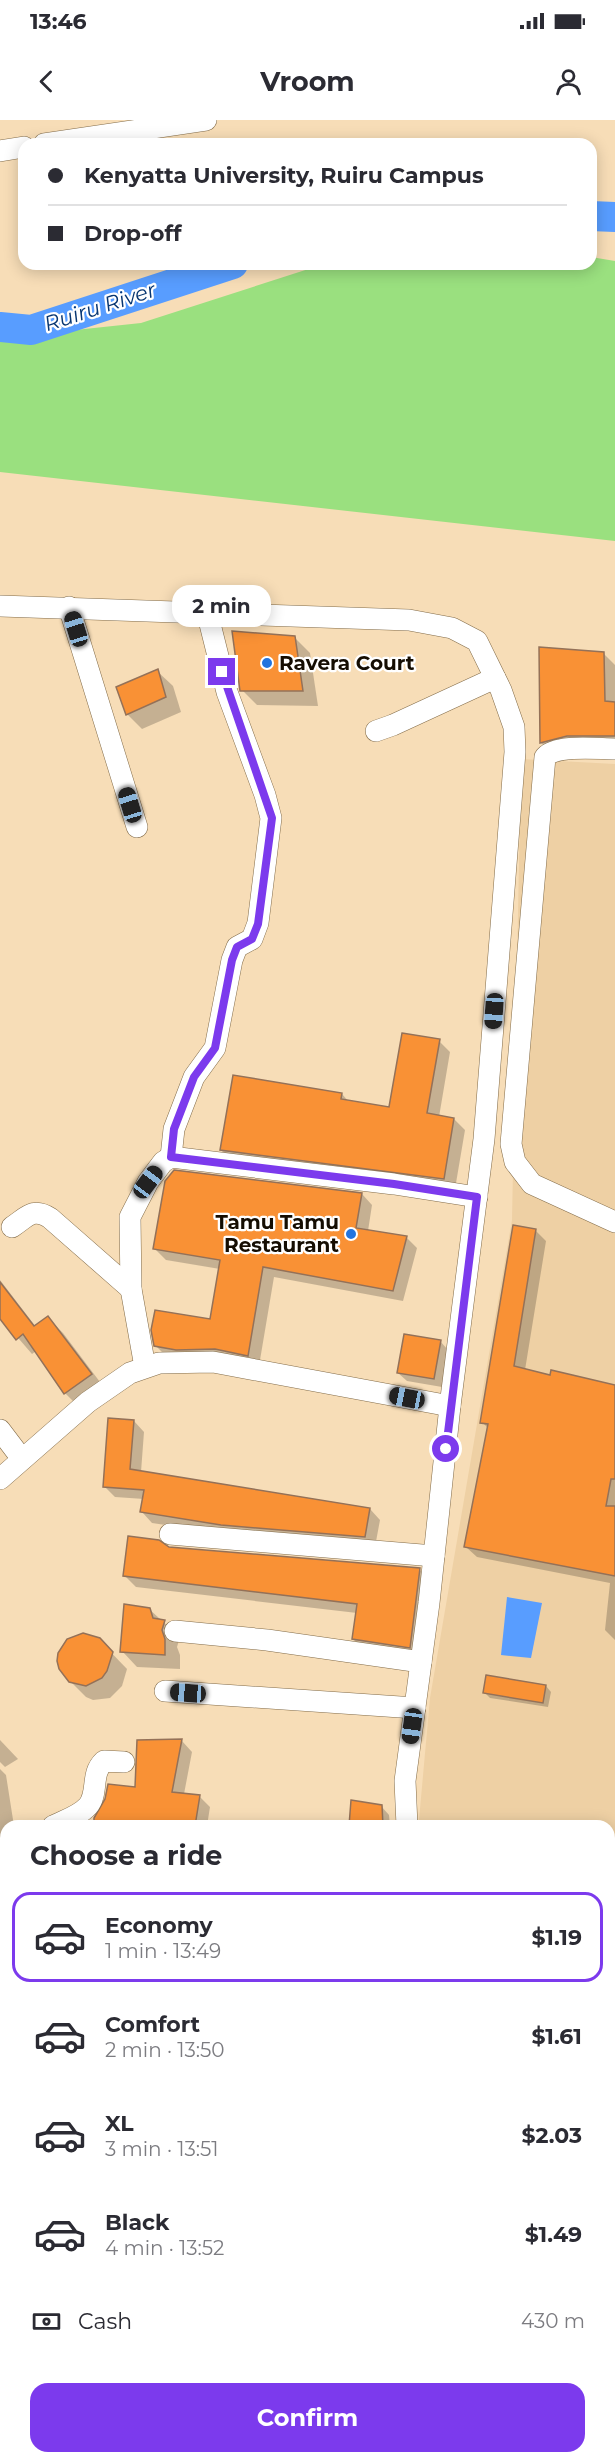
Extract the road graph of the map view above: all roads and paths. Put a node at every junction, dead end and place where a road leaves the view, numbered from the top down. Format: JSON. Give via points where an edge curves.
{"nodes":[{"id":1,"x":206,"y":120,"type":"edge"},
{"id":2,"x":151,"y":123,"type":"edge"},
{"id":3,"x":75,"y":138,"type":"edge"},
{"id":4,"x":18,"y":148,"type":"edge"},
{"id":5,"x":0,"y":151,"type":"edge"},
{"id":6,"x":0,"y":606,"type":"edge"},
{"id":7,"x":69,"y":607,"type":"junction"},
{"id":8,"x":207,"y":612,"type":"junction"},
{"id":9,"x":495,"y":678,"type":"junction"},
{"id":10,"x":376,"y":731,"type":"dead end"},
{"id":11,"x":615,"y":749,"type":"edge"},
{"id":12,"x":137,"y":827,"type":"dead end"},
{"id":13,"x":171,"y":1157,"type":"junction"},
{"id":14,"x":477,"y":1197,"type":"junction"},
{"id":15,"x":615,"y":1222,"type":"edge"},
{"id":16,"x":12,"y":1227,"type":"dead end"},
{"id":17,"x":131,"y":1289,"type":"junction"},
{"id":18,"x":145,"y":1368,"type":"junction"},
{"id":19,"x":450,"y":1406,"type":"junction"},
{"id":20,"x":0,"y":1430,"type":"edge"},
{"id":21,"x":22,"y":1459,"type":"junction"},
{"id":22,"x":0,"y":1479,"type":"edge"},
{"id":23,"x":170,"y":1534,"type":"dead end"},
{"id":24,"x":434,"y":1556,"type":"junction"},
{"id":25,"x":175,"y":1631,"type":"dead end"},
{"id":26,"x":421,"y":1662,"type":"junction"},
{"id":27,"x":165,"y":1691,"type":"dead end"},
{"id":28,"x":415,"y":1708,"type":"junction"},
{"id":29,"x":124,"y":1762,"type":"dead end"},
{"id":30,"x":65,"y":1820,"type":"edge"},
{"id":31,"x":406,"y":1820,"type":"edge"}],
"edges":[{"from":1,"to":2,"type":"street"},
{"from":2,"to":3,"type":"street"},
{"from":4,"to":5,"type":"street"},
{"from":6,"to":7,"type":"street"},
{"from":7,"to":8,"type":"street"},
{"from":7,"to":12,"type":"street"},
{"from":8,"to":9,"type":"street","via":[[409,620],[452,628],[477,641]]},
{"from":8,"to":13,"type":"street","via":[[227,692],[272,818],[258,924],[252,939],[237,947],[232,960],[215,1048],[194,1077],[174,1129]]},
{"from":9,"to":10,"type":"street"},
{"from":9,"to":14,"type":"street","via":[[514,727],[515,752]]},
{"from":11,"to":15,"type":"street","via":[[568,749],[550,752],[545,757],[511,1144],[515,1162],[532,1184]]},
{"from":13,"to":14,"type":"street"},
{"from":13,"to":17,"type":"street","via":[[148,1182],[130,1217]]},
{"from":14,"to":19,"type":"street"},
{"from":16,"to":17,"type":"street","via":[[41,1212]]},
{"from":17,"to":18,"type":"street"},
{"from":18,"to":19,"type":"street","via":[[159,1363],[213,1362]]},
{"from":18,"to":21,"type":"street","via":[[130,1373],[88,1402]]},
{"from":19,"to":24,"type":"street"},
{"from":20,"to":21,"type":"street"},
{"from":21,"to":22,"type":"street"},
{"from":23,"to":24,"type":"street"},
{"from":24,"to":26,"type":"street"},
{"from":25,"to":26,"type":"street"},
{"from":26,"to":28,"type":"street"},
{"from":27,"to":28,"type":"street"},
{"from":28,"to":31,"type":"street","via":[[405,1781]]},
{"from":29,"to":30,"type":"street","via":[[104,1761],[98,1767],[88,1805]]}]}
